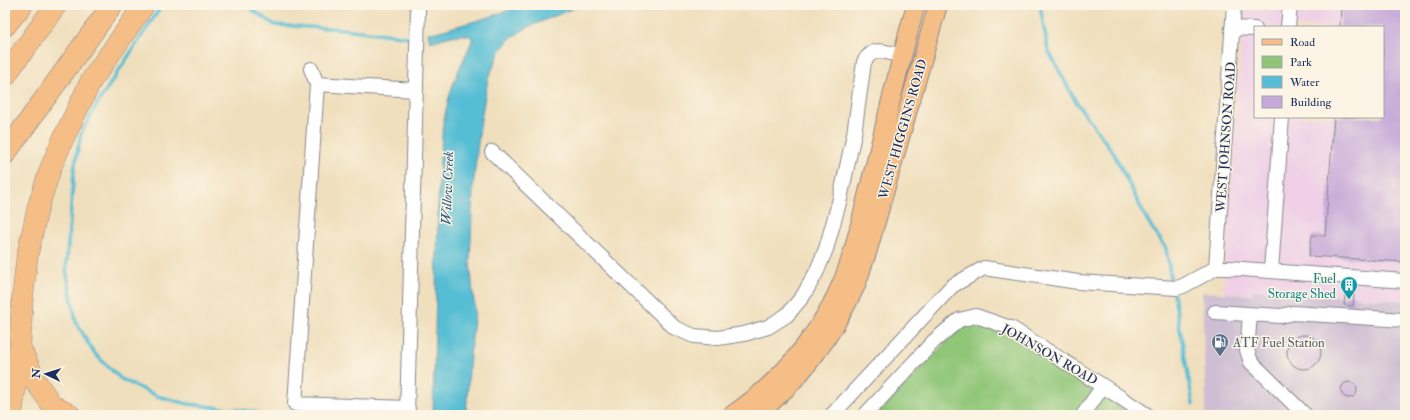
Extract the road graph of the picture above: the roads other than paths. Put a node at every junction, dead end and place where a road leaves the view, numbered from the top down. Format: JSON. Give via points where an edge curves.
{"nodes":[{"id":1,"x":22,"y":5,"type":"edge"},
{"id":2,"x":56,"y":5,"type":"edge"},
{"id":3,"x":112,"y":5,"type":"edge"},
{"id":4,"x":144,"y":5,"type":"edge"},
{"id":5,"x":417,"y":5,"type":"edge"},
{"id":6,"x":916,"y":5,"type":"edge"},
{"id":7,"x":938,"y":5,"type":"edge"},
{"id":8,"x":1234,"y":5,"type":"edge"},
{"id":9,"x":1290,"y":5,"type":"edge"},
{"id":10,"x":5,"y":26,"type":"edge"},
{"id":11,"x":1288,"y":26,"type":"edge"},
{"id":12,"x":1232,"y":28,"type":"junction"},
{"id":13,"x":1254,"y":29,"type":"edge"},
{"id":14,"x":902,"y":56,"type":"junction"},
{"id":15,"x":311,"y":69,"type":"dead end"},
{"id":16,"x":5,"y":76,"type":"edge"},
{"id":17,"x":317,"y":84,"type":"junction"},
{"id":18,"x":416,"y":90,"type":"junction"},
{"id":19,"x":1282,"y":118,"type":"edge"},
{"id":20,"x":492,"y":152,"type":"dead end"},
{"id":21,"x":5,"y":154,"type":"edge"},
{"id":22,"x":1216,"y":268,"type":"junction"},
{"id":23,"x":1270,"y":271,"type":"junction"},
{"id":24,"x":1405,"y":281,"type":"edge"},
{"id":25,"x":1215,"y":312,"type":"dead end"},
{"id":26,"x":1250,"y":314,"type":"junction"},
{"id":27,"x":1405,"y":320,"type":"edge"},
{"id":28,"x":20,"y":346,"type":"junction"},
{"id":29,"x":1104,"y":386,"type":"junction"},
{"id":30,"x":408,"y":412,"type":"edge"},
{"id":31,"x":11,"y":415,"type":"edge"},
{"id":32,"x":70,"y":415,"type":"edge"},
{"id":33,"x":732,"y":415,"type":"edge"},
{"id":34,"x":756,"y":415,"type":"edge"},
{"id":35,"x":832,"y":415,"type":"edge"},
{"id":36,"x":865,"y":415,"type":"edge"},
{"id":37,"x":1083,"y":415,"type":"edge"},
{"id":38,"x":1147,"y":415,"type":"edge"},
{"id":39,"x":1305,"y":415,"type":"edge"}],
"edges":[{"from":1,"to":10,"type":"highway"},
{"from":2,"to":16,"type":"highway"},
{"from":3,"to":21,"type":"highway"},
{"from":4,"to":28,"type":"highway","via":[[91,81],[51,167],[38,207],[27,257]]},
{"from":5,"to":18,"type":"street"},
{"from":6,"to":14,"type":"main road","name":"WEST HIGGINS ROAD"},
{"from":7,"to":34,"type":"main road","name":"WEST HIGGINS ROAD","via":[[856,284],[842,313],[811,359],[793,382]]},
{"from":8,"to":12,"type":"street","name":"WEST JOHNSON ROAD"},
{"from":9,"to":11,"type":"street"},
{"from":12,"to":13,"type":"street"},
{"from":12,"to":22,"type":"street","name":"WEST JOHNSON ROAD"},
{"from":14,"to":20,"type":"street","via":[[877,51],[867,55],[864,62],[854,134],[840,199],[826,249],[803,296],[787,315],[768,327],[744,334],[718,338],[694,336],[675,328]]},
{"from":14,"to":33,"type":"main road","name":"WEST HIGGINS ROAD","via":[[858,232],[838,291],[806,344],[776,379]]},
{"from":15,"to":17,"type":"street"},
{"from":17,"to":18,"type":"street"},
{"from":17,"to":30,"type":"street","via":[[295,404]]},
{"from":18,"to":30,"type":"street"},
{"from":19,"to":23,"type":"street"},
{"from":22,"to":23,"type":"street"},
{"from":22,"to":35,"type":"street","via":[[1177,288],[1078,282],[984,268],[952,286]]},
{"from":23,"to":24,"type":"street"},
{"from":25,"to":26,"type":"street"},
{"from":26,"to":27,"type":"street","via":[[1280,316],[1293,313]]},
{"from":26,"to":39,"type":"street","via":[[1247,350],[1250,362]]},
{"from":28,"to":31,"type":"highway"},
{"from":28,"to":32,"type":"highway","via":[[36,382],[52,404]]},
{"from":29,"to":36,"type":"street","name":"JOHNSON ROAD","via":[[1012,328],[976,316],[959,320],[934,341]]},
{"from":29,"to":37,"type":"street"},
{"from":29,"to":38,"type":"street","name":"JOHNSON ROAD"}]}
